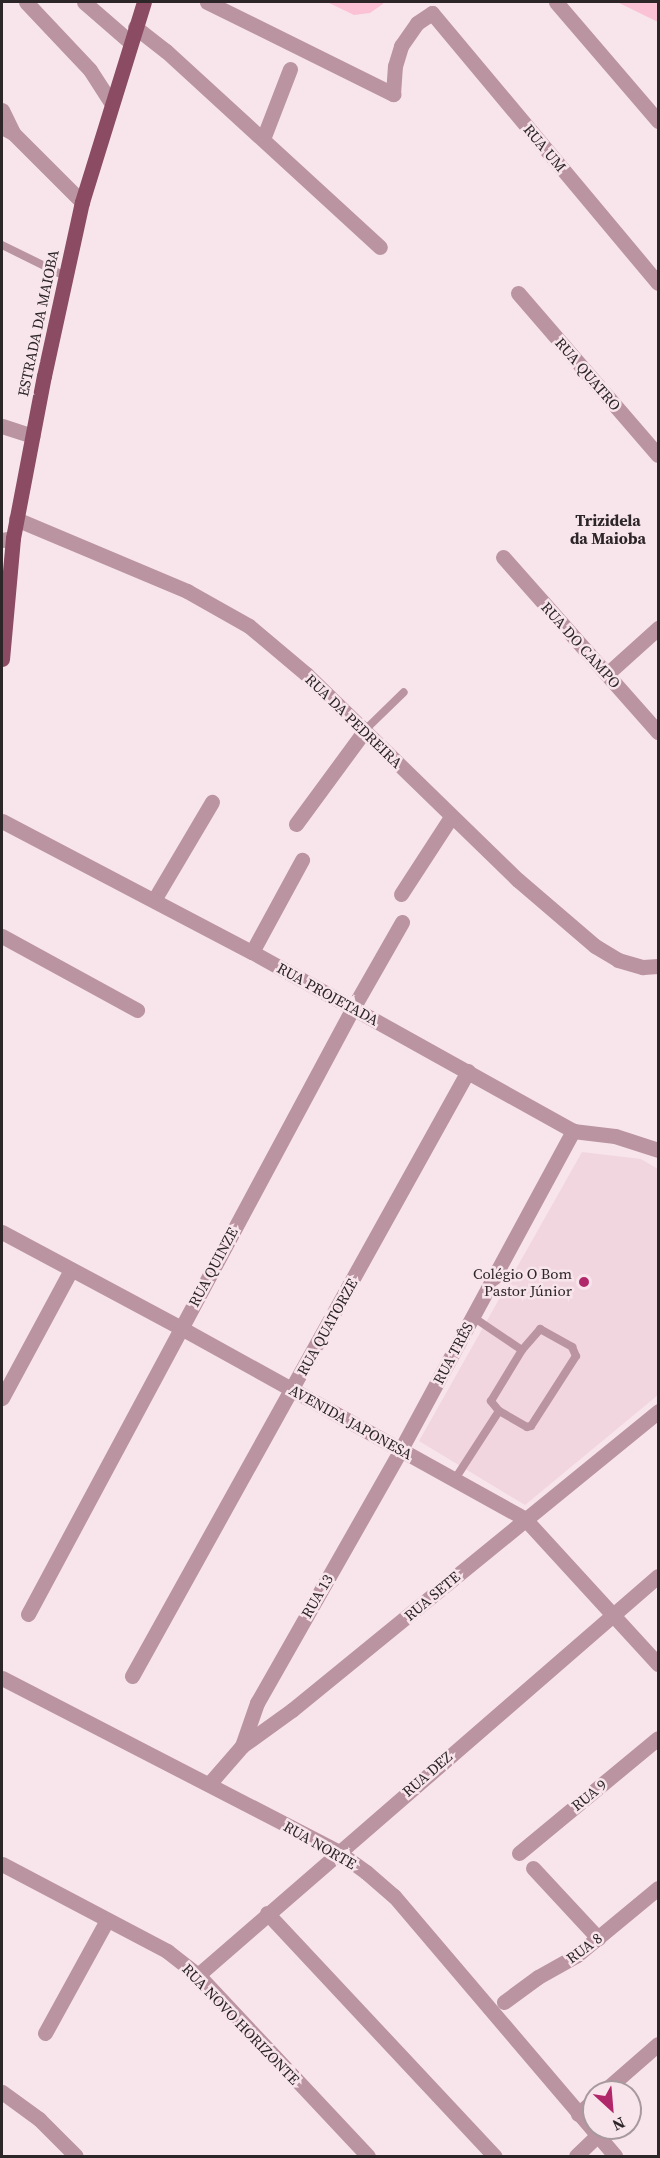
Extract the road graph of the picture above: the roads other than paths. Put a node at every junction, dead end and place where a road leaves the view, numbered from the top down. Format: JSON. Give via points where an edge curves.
{"nodes":[{"id":1,"x":26,"y":2,"type":"edge"},
{"id":2,"x":84,"y":2,"type":"edge"},
{"id":3,"x":144,"y":2,"type":"edge"},
{"id":4,"x":207,"y":2,"type":"edge"},
{"id":5,"x":556,"y":2,"type":"edge"},
{"id":6,"x":133,"y":34,"type":"junction"},
{"id":7,"x":290,"y":69,"type":"dead end"},
{"id":8,"x":112,"y":104,"type":"junction"},
{"id":9,"x":2,"y":110,"type":"edge"},
{"id":10,"x":658,"y":121,"type":"edge"},
{"id":11,"x":7,"y":130,"type":"edge"},
{"id":12,"x":263,"y":139,"type":"junction"},
{"id":13,"x":82,"y":202,"type":"junction"},
{"id":14,"x":2,"y":245,"type":"edge"},
{"id":15,"x":380,"y":246,"type":"dead end"},
{"id":16,"x":67,"y":277,"type":"junction"},
{"id":17,"x":658,"y":283,"type":"edge"},
{"id":18,"x":518,"y":293,"type":"dead end"},
{"id":19,"x":2,"y":426,"type":"edge"},
{"id":20,"x":32,"y":436,"type":"junction"},
{"id":21,"x":658,"y":455,"type":"edge"},
{"id":22,"x":16,"y":519,"type":"junction"},
{"id":23,"x":7,"y":539,"type":"edge"},
{"id":24,"x":503,"y":557,"type":"dead end"},
{"id":25,"x":3,"y":616,"type":"edge"},
{"id":26,"x":658,"y":628,"type":"edge"},
{"id":27,"x":2,"y":659,"type":"edge"},
{"id":28,"x":607,"y":674,"type":"junction"},
{"id":29,"x":404,"y":692,"type":"dead end"},
{"id":30,"x":365,"y":730,"type":"junction"},
{"id":31,"x":658,"y":732,"type":"edge"},
{"id":32,"x":212,"y":802,"type":"dead end"},
{"id":33,"x":450,"y":817,"type":"junction"},
{"id":34,"x":2,"y":821,"type":"edge"},
{"id":35,"x":296,"y":824,"type":"dead end"},
{"id":36,"x":302,"y":860,"type":"dead end"},
{"id":37,"x":400,"y":894,"type":"dead end"},
{"id":38,"x":154,"y":900,"type":"junction"},
{"id":39,"x":402,"y":922,"type":"dead end"},
{"id":40,"x":2,"y":936,"type":"edge"},
{"id":41,"x":252,"y":952,"type":"junction"},
{"id":42,"x":658,"y":966,"type":"edge"},
{"id":43,"x":353,"y":1008,"type":"junction"},
{"id":44,"x":137,"y":1010,"type":"dead end"},
{"id":45,"x":468,"y":1071,"type":"junction"},
{"id":46,"x":573,"y":1131,"type":"junction"},
{"id":47,"x":658,"y":1150,"type":"edge"},
{"id":48,"x":2,"y":1232,"type":"edge"},
{"id":49,"x":71,"y":1270,"type":"junction"},
{"id":50,"x":473,"y":1317,"type":"junction"},
{"id":51,"x":181,"y":1328,"type":"junction"},
{"id":52,"x":522,"y":1350,"type":"junction"},
{"id":53,"x":292,"y":1390,"type":"junction"},
{"id":54,"x":2,"y":1398,"type":"edge"},
{"id":55,"x":499,"y":1411,"type":"junction"},
{"id":56,"x":658,"y":1411,"type":"edge"},
{"id":57,"x":401,"y":1449,"type":"junction"},
{"id":58,"x":455,"y":1479,"type":"junction"},
{"id":59,"x":525,"y":1519,"type":"junction"},
{"id":60,"x":658,"y":1576,"type":"edge"},
{"id":61,"x":614,"y":1612,"type":"junction"},
{"id":62,"x":28,"y":1614,"type":"dead end"},
{"id":63,"x":658,"y":1664,"type":"edge"},
{"id":64,"x":132,"y":1676,"type":"dead end"},
{"id":65,"x":2,"y":1678,"type":"edge"},
{"id":66,"x":658,"y":1738,"type":"edge"},
{"id":67,"x":242,"y":1746,"type":"junction"},
{"id":68,"x":209,"y":1784,"type":"junction"},
{"id":69,"x":337,"y":1851,"type":"junction"},
{"id":70,"x":519,"y":1853,"type":"dead end"},
{"id":71,"x":2,"y":1864,"type":"edge"},
{"id":72,"x":533,"y":1868,"type":"dead end"},
{"id":73,"x":658,"y":1888,"type":"edge"},
{"id":74,"x":267,"y":1913,"type":"junction"},
{"id":75,"x":107,"y":1920,"type":"junction"},
{"id":76,"x":598,"y":1938,"type":"junction"},
{"id":77,"x":198,"y":1975,"type":"junction"},
{"id":78,"x":504,"y":2002,"type":"dead end"},
{"id":79,"x":45,"y":2033,"type":"dead end"},
{"id":80,"x":658,"y":2044,"type":"edge"},
{"id":81,"x":617,"y":2080,"type":"edge"},
{"id":82,"x":2,"y":2092,"type":"edge"},
{"id":83,"x":582,"y":2110,"type":"edge"},
{"id":84,"x":578,"y":2114,"type":"junction"},
{"id":85,"x":582,"y":2119,"type":"edge"},
{"id":86,"x":593,"y":2140,"type":"edge"},
{"id":87,"x":600,"y":2140,"type":"edge"},
{"id":88,"x":75,"y":2157,"type":"edge"},
{"id":89,"x":368,"y":2157,"type":"edge"},
{"id":90,"x":494,"y":2157,"type":"edge"},
{"id":91,"x":576,"y":2157,"type":"edge"},
{"id":92,"x":615,"y":2157,"type":"edge"}],
"edges":[{"from":1,"to":8,"type":"street","via":[[90,70]]},
{"from":2,"to":6,"type":"street"},
{"from":3,"to":6,"type":"main road","name":"ESTRADA DA MAIOBA"},
{"from":4,"to":17,"type":"street","name":"RUA UM","via":[[393,94],[401,46],[417,23],[432,13]]},
{"from":5,"to":10,"type":"street"},
{"from":6,"to":8,"type":"main road","name":"ESTRADA DA MAIOBA"},
{"from":6,"to":12,"type":"street","via":[[166,51]]},
{"from":7,"to":12,"type":"street"},
{"from":8,"to":13,"type":"main road","name":"ESTRADA DA MAIOBA"},
{"from":9,"to":11,"type":"street"},
{"from":11,"to":13,"type":"street"},
{"from":12,"to":15,"type":"street"},
{"from":13,"to":16,"type":"main road","name":"ESTRADA DA MAIOBA"},
{"from":14,"to":16,"type":"lane"},
{"from":16,"to":20,"type":"main road","name":"ESTRADA DA MAIOBA"},
{"from":18,"to":21,"type":"street","name":"RUA QUATRO"},
{"from":19,"to":20,"type":"street"},
{"from":20,"to":22,"type":"main road","name":"ESTRADA DA MAIOBA"},
{"from":22,"to":23,"type":"main road","name":"ESTRADA DA MAIOBA"},
{"from":22,"to":30,"type":"street","name":"RUA DA PEDREIRA","via":[[187,591],[249,626],[277,647]]},
{"from":23,"to":25,"type":"main road","name":"ESTRADA DA MAIOBA"},
{"from":24,"to":28,"type":"street","name":"RUA DO CAMPO"},
{"from":25,"to":27,"type":"main road","name":"ESTRADA DA MAIOBA"},
{"from":26,"to":28,"type":"street"},
{"from":28,"to":31,"type":"street","name":"RUA DO CAMPO"},
{"from":29,"to":30,"type":"lane"},
{"from":30,"to":33,"type":"street","name":"RUA DA PEDREIRA"},
{"from":30,"to":35,"type":"street"},
{"from":32,"to":38,"type":"street"},
{"from":33,"to":37,"type":"street"},
{"from":33,"to":42,"type":"street","name":"RUA DA PEDREIRA","via":[[594,946],[618,960],[643,967]]},
{"from":34,"to":38,"type":"street","name":"RUA PROJETADA"},
{"from":36,"to":41,"type":"street"},
{"from":38,"to":41,"type":"street","name":"RUA PROJETADA"},
{"from":39,"to":43,"type":"street","name":"RUA QUINZE"},
{"from":40,"to":44,"type":"street"},
{"from":41,"to":43,"type":"street","name":"RUA PROJETADA"},
{"from":43,"to":45,"type":"street","name":"RUA PROJETADA"},
{"from":43,"to":51,"type":"street","name":"RUA QUINZE"},
{"from":45,"to":46,"type":"street","name":"RUA PROJETADA"},
{"from":45,"to":53,"type":"street","name":"RUA QUATORZE"},
{"from":46,"to":47,"type":"street","name":"RUA PROJETADA","via":[[615,1137]]},
{"from":46,"to":50,"type":"street","name":"RUA TRÊS"},
{"from":48,"to":49,"type":"street","name":"AVENIDA JAPONESA"},
{"from":49,"to":51,"type":"street","name":"AVENIDA JAPONESA"},
{"from":49,"to":54,"type":"street"},
{"from":50,"to":52,"type":"lane"},
{"from":50,"to":57,"type":"street","name":"RUA TRÊS"},
{"from":51,"to":53,"type":"street","name":"AVENIDA JAPONESA"},
{"from":51,"to":62,"type":"street","name":"RUA QUINZE"},
{"from":52,"to":55,"type":"lane","via":[[493,1397],[492,1405]]},
{"from":52,"to":55,"type":"lane","via":[[540,1329],[572,1347],[576,1356],[531,1426],[523,1426]]},
{"from":53,"to":57,"type":"street","name":"AVENIDA JAPONESA"},
{"from":53,"to":64,"type":"street","name":"RUA QUATORZE"},
{"from":55,"to":58,"type":"lane"},
{"from":56,"to":59,"type":"street","name":"RUA SETE"},
{"from":57,"to":58,"type":"street","name":"AVENIDA JAPONESA"},
{"from":57,"to":67,"type":"street","name":"RUA 13","via":[[257,1703]]},
{"from":58,"to":59,"type":"street","name":"AVENIDA JAPONESA"},
{"from":59,"to":61,"type":"street","name":"AVENIDA JAPONESA"},
{"from":59,"to":67,"type":"street","name":"RUA SETE"},
{"from":60,"to":61,"type":"street","name":"RUA DEZ"},
{"from":61,"to":63,"type":"street","name":"AVENIDA JAPONESA"},
{"from":61,"to":69,"type":"street","name":"RUA DEZ"},
{"from":65,"to":68,"type":"street","name":"RUA NORTE"},
{"from":66,"to":70,"type":"street","name":"RUA 9"},
{"from":67,"to":68,"type":"street","name":"RUA SETE"},
{"from":68,"to":69,"type":"street","name":"RUA NORTE"},
{"from":69,"to":74,"type":"street","name":"RUA DEZ"},
{"from":69,"to":84,"type":"street","name":"RUA NORTE","via":[[394,1896]]},
{"from":71,"to":75,"type":"street","name":"RUA NOVO HORIZONTE"},
{"from":72,"to":76,"type":"street"},
{"from":73,"to":76,"type":"street","name":"RUA 8"},
{"from":74,"to":77,"type":"street","name":"RUA DEZ"},
{"from":74,"to":90,"type":"street"},
{"from":75,"to":77,"type":"street","name":"RUA NOVO HORIZONTE","via":[[167,1951]]},
{"from":75,"to":79,"type":"street"},
{"from":76,"to":78,"type":"street","name":"RUA 8"},
{"from":77,"to":89,"type":"street","name":"RUA NOVO HORIZONTE"},
{"from":80,"to":81,"type":"street"},
{"from":82,"to":88,"type":"street","via":[[39,2119]]},
{"from":83,"to":84,"type":"street"},
{"from":84,"to":85,"type":"street","name":"RUA NORTE"},
{"from":86,"to":91,"type":"street"},
{"from":87,"to":92,"type":"street","name":"RUA NORTE"}]}
